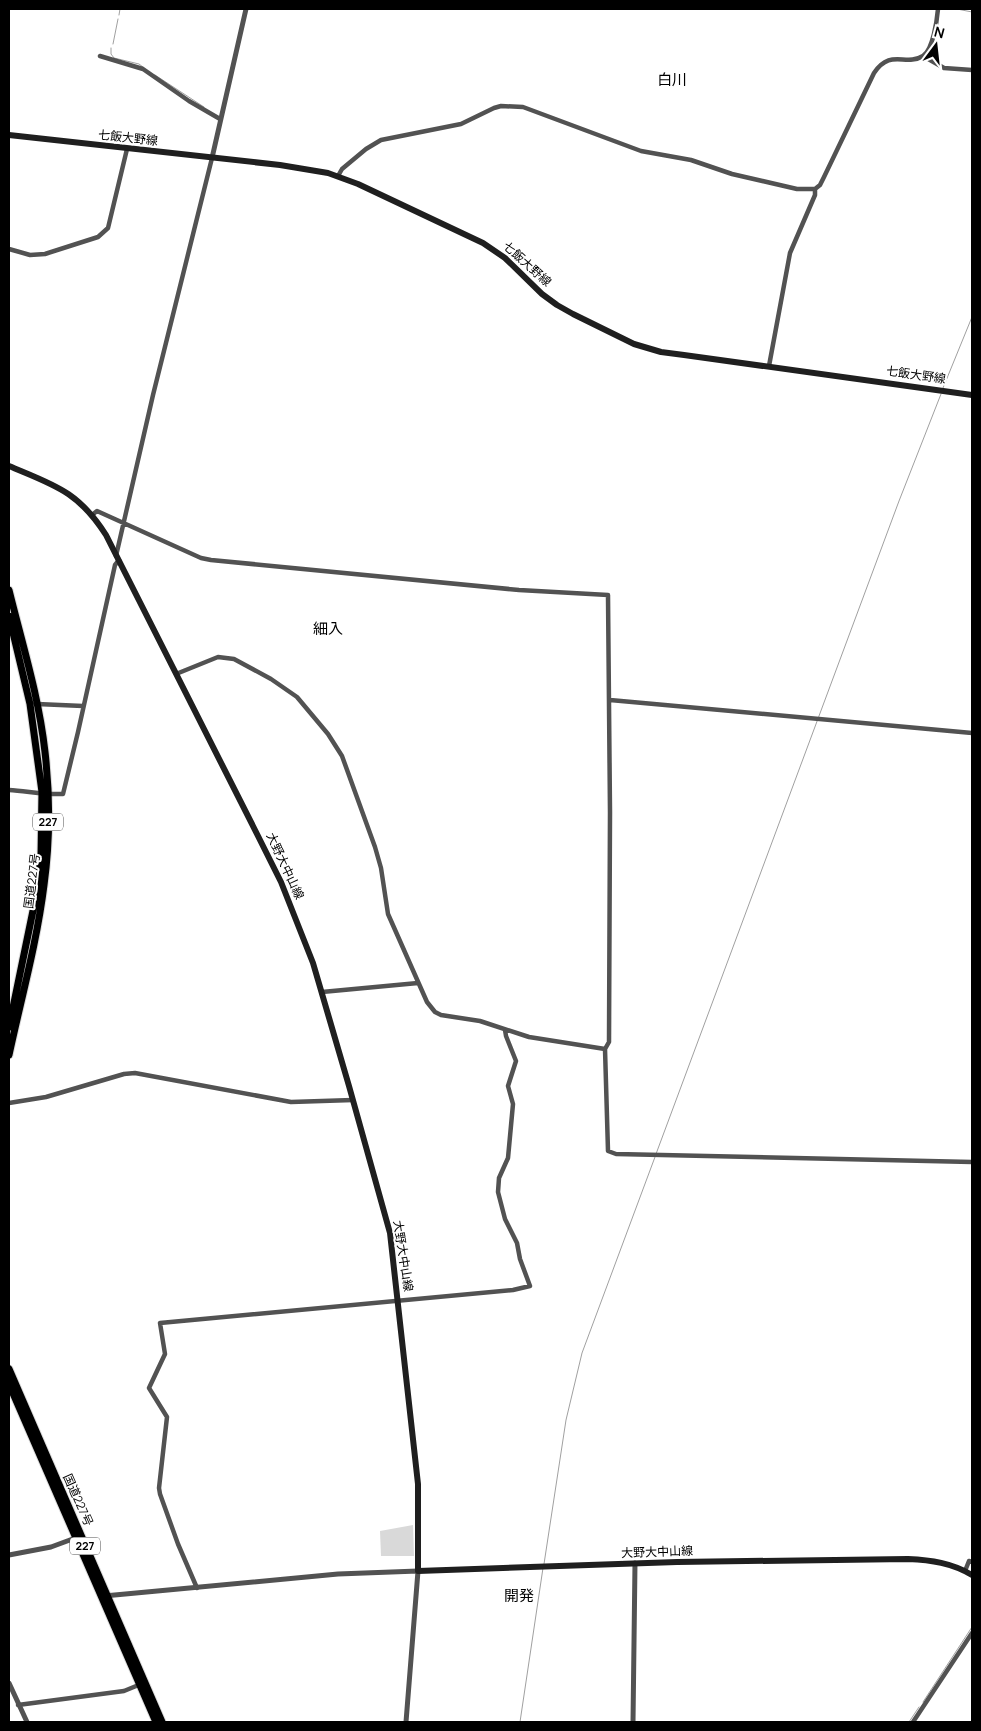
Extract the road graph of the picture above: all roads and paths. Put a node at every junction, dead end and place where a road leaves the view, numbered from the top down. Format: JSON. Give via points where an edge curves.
{"nodes":[{"id":1,"x":246,"y":9,"type":"edge"},
{"id":2,"x":938,"y":9,"type":"edge"},
{"id":3,"x":100,"y":56,"type":"dead end"},
{"id":4,"x":923,"y":56,"type":"junction"},
{"id":5,"x":972,"y":70,"type":"edge"},
{"id":6,"x":220,"y":119,"type":"junction"},
{"id":7,"x":9,"y":135,"type":"edge"},
{"id":8,"x":127,"y":149,"type":"junction"},
{"id":9,"x":212,"y":158,"type":"junction"},
{"id":10,"x":338,"y":176,"type":"junction"},
{"id":11,"x":815,"y":189,"type":"junction"},
{"id":12,"x":9,"y":249,"type":"edge"},
{"id":13,"x":769,"y":366,"type":"junction"},
{"id":14,"x":972,"y":395,"type":"edge"},
{"id":15,"x":9,"y":466,"type":"edge"},
{"id":16,"x":92,"y":515,"type":"junction"},
{"id":17,"x":124,"y":524,"type":"junction"},
{"id":18,"x":117,"y":558,"type":"junction"},
{"id":19,"x":9,"y":590,"type":"edge"},
{"id":20,"x":10,"y":604,"type":"edge"},
{"id":21,"x":9,"y":616,"type":"edge"},
{"id":22,"x":176,"y":674,"type":"junction"},
{"id":23,"x":610,"y":700,"type":"junction"},
{"id":24,"x":34,"y":704,"type":"junction"},
{"id":25,"x":84,"y":706,"type":"junction"},
{"id":26,"x":972,"y":733,"type":"edge"},
{"id":27,"x":9,"y":790,"type":"edge"},
{"id":28,"x":45,"y":794,"type":"junction"},
{"id":29,"x":418,"y":983,"type":"junction"},
{"id":30,"x":322,"y":992,"type":"junction"},
{"id":31,"x":9,"y":1027,"type":"edge"},
{"id":32,"x":505,"y":1030,"type":"junction"},
{"id":33,"x":606,"y":1049,"type":"junction"},
{"id":34,"x":9,"y":1055,"type":"edge"},
{"id":35,"x":353,"y":1100,"type":"junction"},
{"id":36,"x":9,"y":1103,"type":"edge"},
{"id":37,"x":972,"y":1162,"type":"edge"},
{"id":38,"x":398,"y":1300,"type":"junction"},
{"id":39,"x":9,"y":1369,"type":"edge"},
{"id":40,"x":9,"y":1384,"type":"edge"},
{"id":41,"x":78,"y":1537,"type":"junction"},
{"id":42,"x":9,"y":1555,"type":"edge"},
{"id":43,"x":972,"y":1562,"type":"edge"},
{"id":44,"x":635,"y":1563,"type":"junction"},
{"id":45,"x":418,"y":1571,"type":"junction"},
{"id":46,"x":964,"y":1571,"type":"junction"},
{"id":47,"x":972,"y":1575,"type":"edge"},
{"id":48,"x":197,"y":1588,"type":"junction"},
{"id":49,"x":104,"y":1596,"type":"junction"},
{"id":50,"x":972,"y":1633,"type":"edge"},
{"id":51,"x":9,"y":1683,"type":"edge"},
{"id":52,"x":142,"y":1684,"type":"junction"},
{"id":53,"x":18,"y":1705,"type":"junction"},
{"id":54,"x":27,"y":1722,"type":"edge"},
{"id":55,"x":156,"y":1722,"type":"edge"},
{"id":56,"x":162,"y":1722,"type":"edge"},
{"id":57,"x":406,"y":1722,"type":"edge"},
{"id":58,"x":633,"y":1722,"type":"edge"},
{"id":59,"x":913,"y":1722,"type":"edge"}],
"edges":[{"from":1,"to":6,"type":"street"},
{"from":2,"to":4,"type":"street","via":[[932,40]]},
{"from":3,"to":6,"type":"street","via":[[143,70]]},
{"from":4,"to":5,"type":"street","via":[[944,68]]},
{"from":4,"to":11,"type":"street","via":[[888,60],[878,67],[820,185]]},
{"from":6,"to":9,"type":"street"},
{"from":7,"to":8,"type":"main road","name":"七飯大野線"},
{"from":8,"to":9,"type":"main road","name":"七飯大野線"},
{"from":8,"to":12,"type":"street","via":[[108,228],[100,236],[36,255]]},
{"from":9,"to":10,"type":"main road","name":"七飯大野線","via":[[313,169]]},
{"from":9,"to":17,"type":"street"},
{"from":10,"to":11,"type":"street","via":[[366,149],[382,140],[461,124],[494,108],[509,106],[523,107],[641,151],[708,164],[732,174],[797,189]]},
{"from":10,"to":13,"type":"main road","name":"七飯大野線","via":[[483,243],[505,258],[557,305],[634,344],[662,352]]},
{"from":11,"to":13,"type":"street","via":[[790,253]]},
{"from":13,"to":14,"type":"main road","name":"七飯大野線"},
{"from":15,"to":16,"type":"main road","name":"大野大中山線","via":[[61,489]]},
{"from":16,"to":17,"type":"street","via":[[97,511]]},
{"from":16,"to":18,"type":"main road","name":"大野大中山線"},
{"from":17,"to":18,"type":"street"},
{"from":17,"to":23,"type":"street","via":[[211,560],[520,590],[608,595]]},
{"from":18,"to":22,"type":"main road","name":"大野大中山線"},
{"from":18,"to":25,"type":"street"},
{"from":19,"to":20,"type":"highway","name":"国道227号","number":"227"},
{"from":20,"to":24,"type":"highway","name":"国道227号","number":"227"},
{"from":21,"to":24,"type":"highway","name":"国道227号","number":"227"},
{"from":22,"to":29,"type":"street","via":[[218,657],[234,659],[297,697],[328,734],[342,756],[375,847],[388,914]]},
{"from":22,"to":30,"type":"main road","name":"大野大中山線","via":[[281,882]]},
{"from":23,"to":26,"type":"street"},
{"from":23,"to":33,"type":"street","via":[[610,1042]]},
{"from":24,"to":25,"type":"street"},
{"from":24,"to":28,"type":"highway","name":"国道227号","number":"227","via":[[45,751]]},
{"from":25,"to":28,"type":"street","via":[[62,794]]},
{"from":27,"to":28,"type":"street"},
{"from":28,"to":31,"type":"highway","name":"国道227号","number":"227","via":[[35,901]]},
{"from":28,"to":34,"type":"highway","name":"国道227号","number":"227","via":[[44,884]]},
{"from":29,"to":30,"type":"street"},
{"from":29,"to":32,"type":"street","via":[[435,1012]]},
{"from":30,"to":35,"type":"main road","name":"大野大中山線"},
{"from":32,"to":33,"type":"street"},
{"from":32,"to":38,"type":"street","via":[[516,1061],[508,1086],[513,1104],[508,1158],[499,1178],[498,1192],[530,1286]]},
{"from":33,"to":37,"type":"street","via":[[608,1151],[616,1154]]},
{"from":35,"to":36,"type":"street","via":[[291,1102],[128,1074],[46,1097]]},
{"from":35,"to":38,"type":"main road","name":"大野大中山線","via":[[390,1233]]},
{"from":38,"to":45,"type":"main road","name":"大野大中山線","via":[[418,1484]]},
{"from":38,"to":48,"type":"street","via":[[160,1323],[165,1354],[149,1388],[167,1417],[159,1488]]},
{"from":39,"to":41,"type":"highway","name":"国道227号","number":"227"},
{"from":40,"to":41,"type":"highway","name":"国道227号","number":"227"},
{"from":41,"to":42,"type":"street","via":[[51,1547]]},
{"from":41,"to":49,"type":"highway","name":"国道227号","number":"227"},
{"from":43,"to":46,"type":"street","via":[[969,1561]]},
{"from":44,"to":45,"type":"main road","name":"大野大中山線"},
{"from":44,"to":46,"type":"main road","name":"大野大中山線","via":[[908,1559],[935,1561]]},
{"from":44,"to":58,"type":"street"},
{"from":45,"to":48,"type":"street","via":[[338,1574]]},
{"from":45,"to":57,"type":"street"},
{"from":46,"to":47,"type":"main road","name":"大野大中山線"},
{"from":48,"to":49,"type":"street"},
{"from":49,"to":52,"type":"highway","name":"国道227号","number":"227"},
{"from":50,"to":59,"type":"street"},
{"from":51,"to":53,"type":"street"},
{"from":52,"to":53,"type":"street","via":[[124,1691]]},
{"from":52,"to":55,"type":"highway","name":"国道227号","number":"227"},
{"from":52,"to":56,"type":"highway","name":"国道227号","number":"227"},
{"from":53,"to":54,"type":"street"}]}
